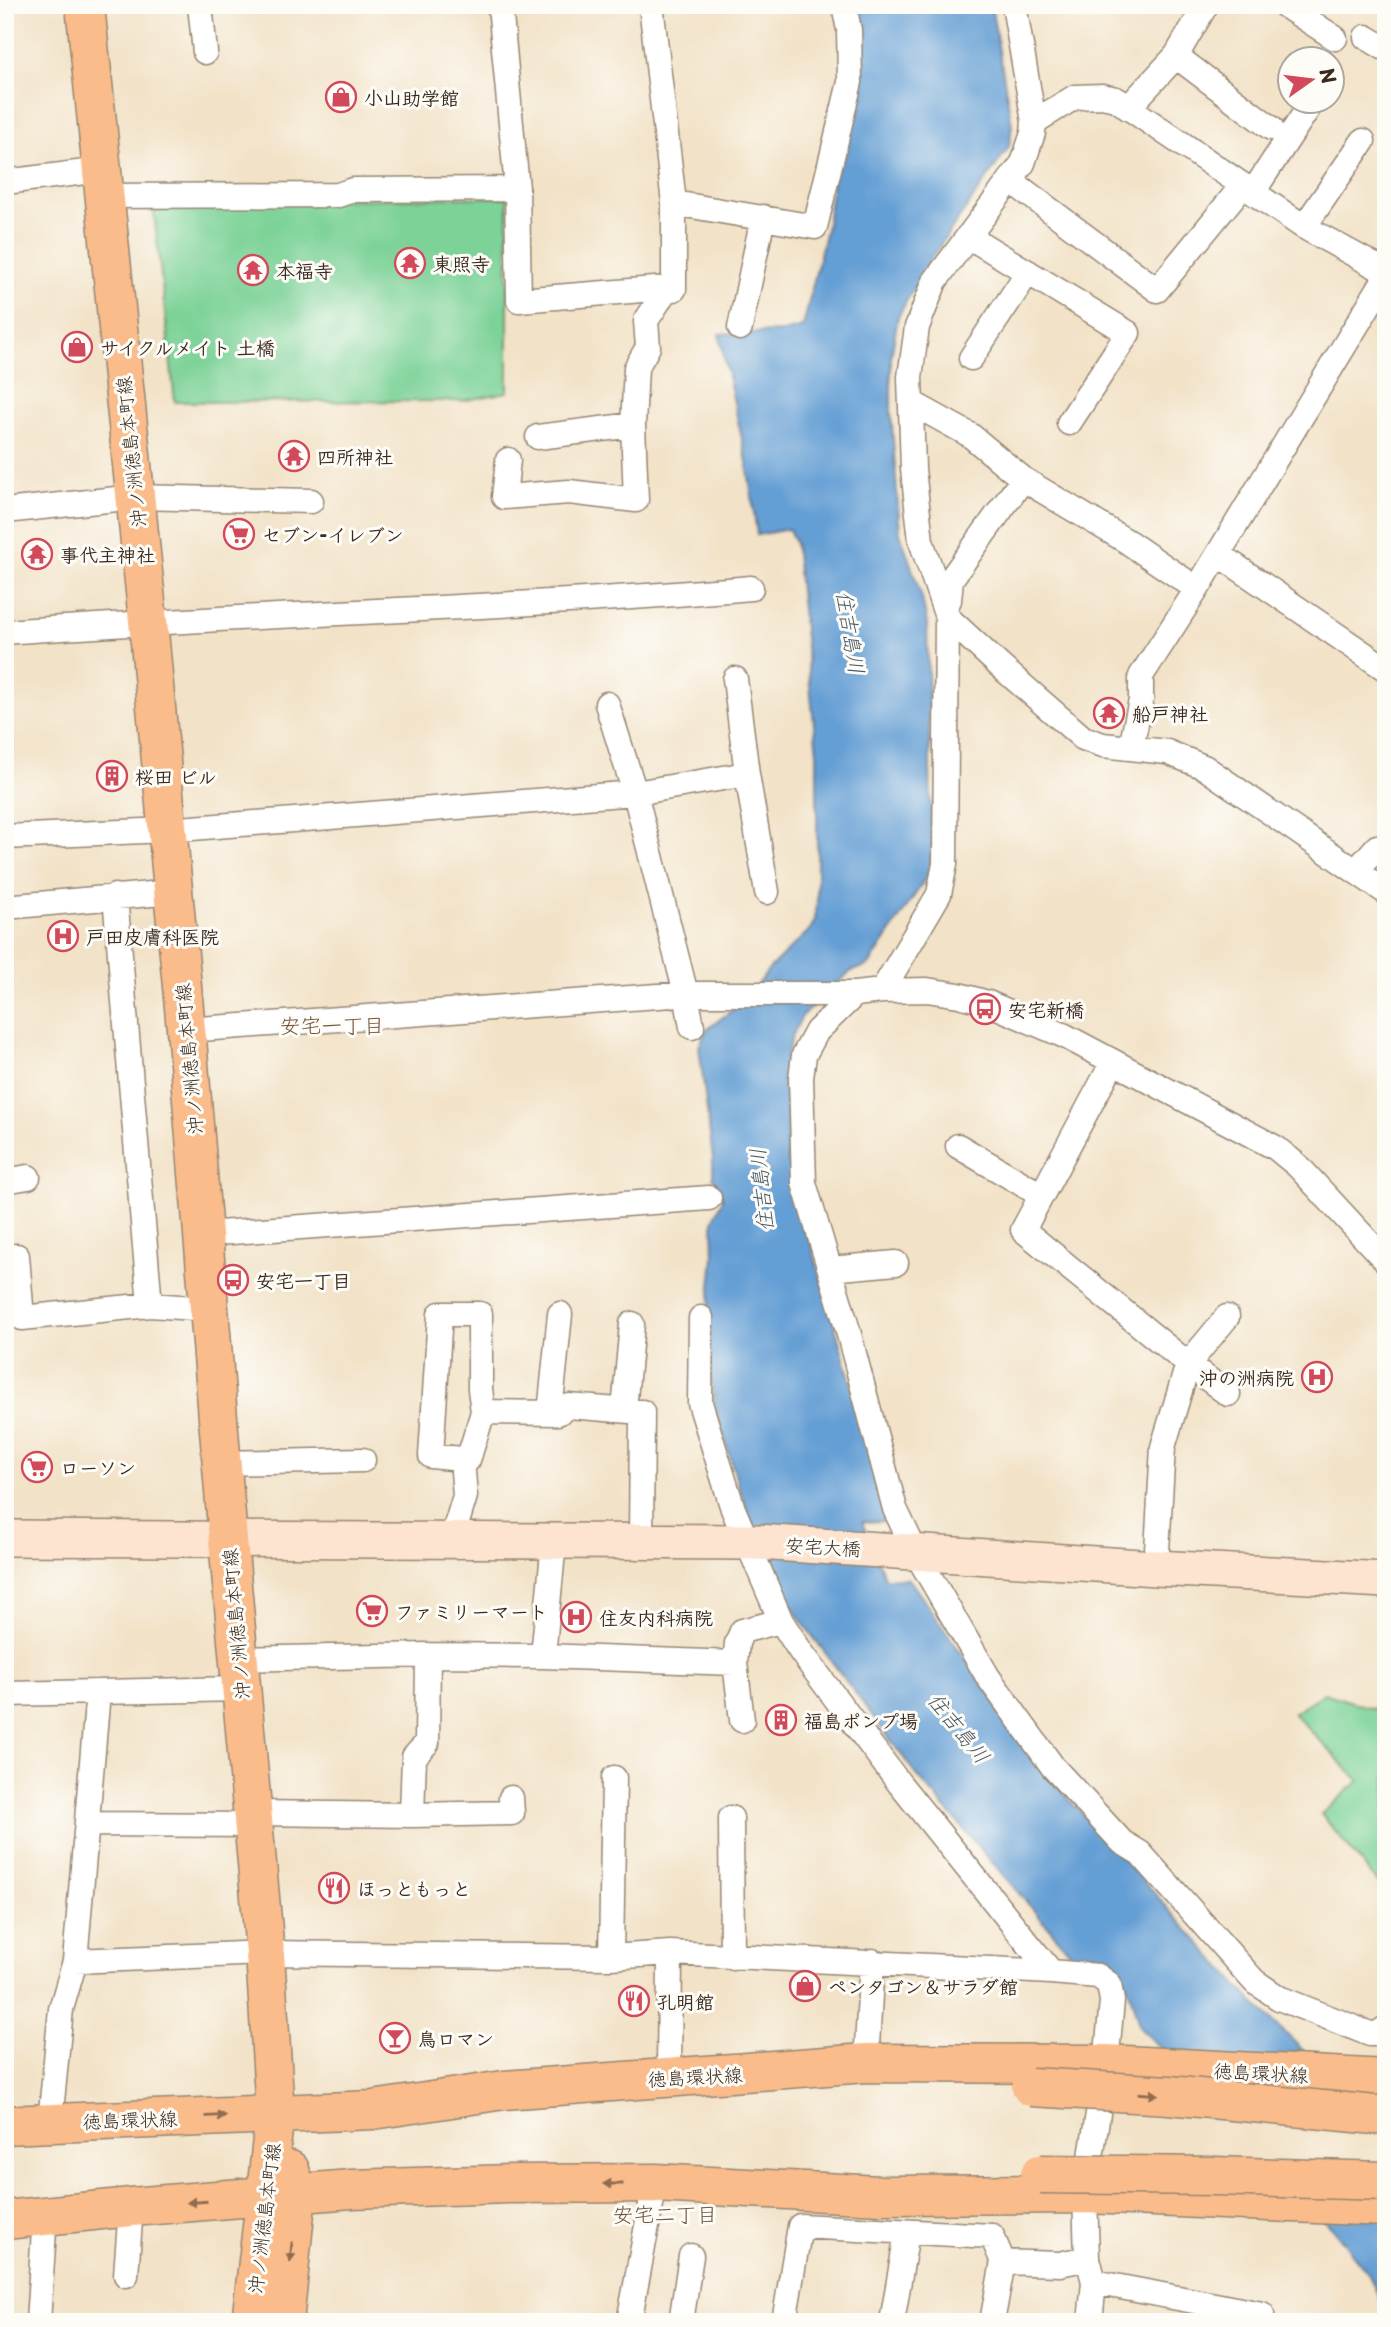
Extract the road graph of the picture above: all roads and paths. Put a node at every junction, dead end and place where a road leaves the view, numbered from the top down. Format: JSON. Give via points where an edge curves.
{"nodes":[{"id":1,"x":85,"y":5,"type":"edge"},
{"id":2,"x":200,"y":5,"type":"edge"},
{"id":3,"x":500,"y":5,"type":"edge"},
{"id":4,"x":651,"y":5,"type":"edge"},
{"id":5,"x":844,"y":5,"type":"edge"},
{"id":6,"x":1014,"y":5,"type":"edge"},
{"id":7,"x":1206,"y":5,"type":"edge"},
{"id":8,"x":1284,"y":5,"type":"edge"},
{"id":9,"x":1335,"y":38,"type":"dead end"},
{"id":10,"x":205,"y":52,"type":"dead end"},
{"id":11,"x":1176,"y":56,"type":"junction"},
{"id":12,"x":1128,"y":108,"type":"junction"},
{"id":13,"x":1303,"y":116,"type":"edge"},
{"id":14,"x":1034,"y":122,"type":"junction"},
{"id":15,"x":1271,"y":128,"type":"dead end"},
{"id":16,"x":1363,"y":141,"type":"dead end"},
{"id":17,"x":1010,"y":180,"type":"junction"},
{"id":18,"x":5,"y":182,"type":"edge"},
{"id":19,"x":103,"y":183,"type":"junction"},
{"id":20,"x":517,"y":189,"type":"junction"},
{"id":21,"x":1248,"y":189,"type":"junction"},
{"id":22,"x":674,"y":204,"type":"junction"},
{"id":23,"x":763,"y":217,"type":"junction"},
{"id":24,"x":1304,"y":227,"type":"junction"},
{"id":25,"x":968,"y":236,"type":"junction"},
{"id":26,"x":1028,"y":272,"type":"junction"},
{"id":27,"x":1386,"y":274,"type":"edge"},
{"id":28,"x":667,"y":288,"type":"junction"},
{"id":29,"x":740,"y":328,"type":"dead end"},
{"id":30,"x":971,"y":358,"type":"dead end"},
{"id":31,"x":912,"y":403,"type":"junction"},
{"id":32,"x":1069,"y":423,"type":"dead end"},
{"id":33,"x":633,"y":425,"type":"junction"},
{"id":34,"x":538,"y":437,"type":"dead end"},
{"id":35,"x":508,"y":460,"type":"dead end"},
{"id":36,"x":1023,"y":479,"type":"junction"},
{"id":37,"x":135,"y":497,"type":"junction"},
{"id":38,"x":312,"y":501,"type":"dead end"},
{"id":39,"x":5,"y":510,"type":"edge"},
{"id":40,"x":1218,"y":554,"type":"junction"},
{"id":41,"x":751,"y":588,"type":"dead end"},
{"id":42,"x":1197,"y":589,"type":"junction"},
{"id":43,"x":946,"y":612,"type":"junction"},
{"id":44,"x":148,"y":621,"type":"junction"},
{"id":45,"x":5,"y":632,"type":"edge"},
{"id":46,"x":1386,"y":669,"type":"edge"},
{"id":47,"x":735,"y":679,"type":"dead end"},
{"id":48,"x":607,"y":704,"type":"dead end"},
{"id":49,"x":1131,"y":747,"type":"junction"},
{"id":50,"x":747,"y":775,"type":"junction"},
{"id":51,"x":635,"y":793,"type":"junction"},
{"id":52,"x":167,"y":830,"type":"junction"},
{"id":53,"x":5,"y":837,"type":"edge"},
{"id":54,"x":1377,"y":848,"type":"dead end"},
{"id":55,"x":1356,"y":871,"type":"junction"},
{"id":56,"x":173,"y":892,"type":"junction"},
{"id":57,"x":767,"y":892,"type":"dead end"},
{"id":58,"x":1386,"y":892,"type":"edge"},
{"id":59,"x":115,"y":897,"type":"junction"},
{"id":60,"x":5,"y":907,"type":"edge"},
{"id":61,"x":883,"y":991,"type":"junction"},
{"id":62,"x":686,"y":994,"type":"junction"},
{"id":63,"x":845,"y":994,"type":"junction"},
{"id":64,"x":692,"y":1027,"type":"dead end"},
{"id":65,"x":186,"y":1030,"type":"junction"},
{"id":66,"x":1113,"y":1062,"type":"junction"},
{"id":67,"x":958,"y":1146,"type":"dead end"},
{"id":68,"x":1041,"y":1195,"type":"junction"},
{"id":69,"x":709,"y":1198,"type":"dead end"},
{"id":70,"x":203,"y":1234,"type":"junction"},
{"id":71,"x":5,"y":1257,"type":"edge"},
{"id":72,"x":1386,"y":1261,"type":"edge"},
{"id":73,"x":896,"y":1263,"type":"dead end"},
{"id":74,"x":830,"y":1269,"type":"junction"},
{"id":75,"x":150,"y":1306,"type":"junction"},
{"id":76,"x":209,"y":1309,"type":"junction"},
{"id":77,"x":560,"y":1314,"type":"dead end"},
{"id":78,"x":1227,"y":1317,"type":"dead end"},
{"id":79,"x":701,"y":1318,"type":"dead end"},
{"id":80,"x":632,"y":1324,"type":"dead end"},
{"id":81,"x":1188,"y":1364,"type":"junction"},
{"id":82,"x":1228,"y":1394,"type":"dead end"},
{"id":83,"x":624,"y":1410,"type":"junction"},
{"id":84,"x":483,"y":1412,"type":"junction"},
{"id":85,"x":550,"y":1413,"type":"junction"},
{"id":86,"x":462,"y":1459,"type":"junction"},
{"id":87,"x":363,"y":1460,"type":"dead end"},
{"id":88,"x":221,"y":1463,"type":"junction"},
{"id":89,"x":5,"y":1538,"type":"edge"},
{"id":90,"x":228,"y":1540,"type":"junction"},
{"id":91,"x":451,"y":1542,"type":"junction"},
{"id":92,"x":554,"y":1542,"type":"junction"},
{"id":93,"x":641,"y":1543,"type":"junction"},
{"id":94,"x":753,"y":1543,"type":"junction"},
{"id":95,"x":902,"y":1552,"type":"junction"},
{"id":96,"x":1156,"y":1568,"type":"junction"},
{"id":97,"x":1386,"y":1580,"type":"edge"},
{"id":98,"x":781,"y":1621,"type":"junction"},
{"id":99,"x":428,"y":1656,"type":"junction"},
{"id":100,"x":543,"y":1656,"type":"junction"},
{"id":101,"x":735,"y":1663,"type":"junction"},
{"id":102,"x":240,"y":1674,"type":"junction"},
{"id":103,"x":98,"y":1692,"type":"junction"},
{"id":104,"x":5,"y":1693,"type":"edge"},
{"id":105,"x":741,"y":1720,"type":"dead end"},
{"id":106,"x":614,"y":1778,"type":"dead end"},
{"id":107,"x":511,"y":1798,"type":"dead end"},
{"id":108,"x":412,"y":1815,"type":"junction"},
{"id":109,"x":731,"y":1818,"type":"dead end"},
{"id":110,"x":253,"y":1819,"type":"junction"},
{"id":111,"x":87,"y":1824,"type":"junction"},
{"id":112,"x":265,"y":1953,"type":"junction"},
{"id":113,"x":670,"y":1953,"type":"junction"},
{"id":114,"x":611,"y":1956,"type":"junction"},
{"id":115,"x":732,"y":1957,"type":"junction"},
{"id":116,"x":75,"y":1961,"type":"junction"},
{"id":117,"x":872,"y":1961,"type":"junction"},
{"id":118,"x":1051,"y":1972,"type":"junction"},
{"id":119,"x":1386,"y":2028,"type":"edge"},
{"id":120,"x":866,"y":2063,"type":"junction"},
{"id":121,"x":1106,"y":2064,"type":"junction"},
{"id":122,"x":669,"y":2077,"type":"junction"},
{"id":123,"x":1386,"y":2080,"type":"edge"},
{"id":124,"x":373,"y":2110,"type":"junction"},
{"id":125,"x":275,"y":2113,"type":"junction"},
{"id":126,"x":1386,"y":2116,"type":"edge"},
{"id":127,"x":50,"y":2122,"type":"junction"},
{"id":128,"x":5,"y":2125,"type":"edge"},
{"id":129,"x":1386,"y":2181,"type":"edge"},
{"id":130,"x":654,"y":2183,"type":"junction"},
{"id":131,"x":1085,"y":2194,"type":"junction"},
{"id":132,"x":281,"y":2195,"type":"junction"},
{"id":133,"x":131,"y":2207,"type":"junction"},
{"id":134,"x":1386,"y":2207,"type":"edge"},
{"id":135,"x":46,"y":2215,"type":"junction"},
{"id":136,"x":5,"y":2220,"type":"edge"},
{"id":137,"x":907,"y":2233,"type":"junction"},
{"id":138,"x":691,"y":2256,"type":"dead end"},
{"id":139,"x":1003,"y":2262,"type":"junction"},
{"id":140,"x":1091,"y":2270,"type":"junction"},
{"id":141,"x":126,"y":2275,"type":"dead end"},
{"id":142,"x":1262,"y":2314,"type":"dead end"},
{"id":143,"x":38,"y":2322,"type":"edge"},
{"id":144,"x":250,"y":2322,"type":"edge"},
{"id":145,"x":284,"y":2322,"type":"edge"},
{"id":146,"x":629,"y":2322,"type":"edge"},
{"id":147,"x":681,"y":2322,"type":"edge"},
{"id":148,"x":784,"y":2322,"type":"edge"},
{"id":149,"x":892,"y":2322,"type":"edge"},
{"id":150,"x":992,"y":2322,"type":"edge"},
{"id":151,"x":1090,"y":2322,"type":"edge"}],
"edges":[{"from":1,"to":19,"type":"main road","name":"沖ノ洲徳島本町線"},
{"from":2,"to":10,"type":"street"},
{"from":3,"to":20,"type":"street"},
{"from":4,"to":22,"type":"street"},
{"from":5,"to":23,"type":"street","via":[[850,82],[815,228]]},
{"from":6,"to":14,"type":"street"},
{"from":7,"to":11,"type":"street"},
{"from":8,"to":9,"type":"street"},
{"from":11,"to":12,"type":"street"},
{"from":11,"to":15,"type":"street"},
{"from":12,"to":14,"type":"street","via":[[1102,96],[1075,97]]},
{"from":12,"to":21,"type":"street"},
{"from":13,"to":21,"type":"street"},
{"from":14,"to":17,"type":"street","via":[[1023,163]]},
{"from":16,"to":24,"type":"street"},
{"from":17,"to":21,"type":"street","via":[[1157,290]]},
{"from":17,"to":25,"type":"street"},
{"from":18,"to":19,"type":"street"},
{"from":19,"to":20,"type":"street","via":[[338,195],[353,190]]},
{"from":19,"to":37,"type":"main road","name":"沖ノ洲徳島本町線"},
{"from":20,"to":28,"type":"street","via":[[519,300]]},
{"from":21,"to":24,"type":"street"},
{"from":22,"to":23,"type":"street"},
{"from":22,"to":28,"type":"street","via":[[674,289]]},
{"from":23,"to":29,"type":"street"},
{"from":24,"to":27,"type":"street"},
{"from":25,"to":26,"type":"street"},
{"from":25,"to":31,"type":"street","via":[[935,281],[917,327],[910,377]]},
{"from":26,"to":30,"type":"street"},
{"from":26,"to":32,"type":"street","via":[[1128,333]]},
{"from":27,"to":40,"type":"street"},
{"from":28,"to":33,"type":"street","via":[[646,321],[648,347],[636,368]]},
{"from":31,"to":36,"type":"street","via":[[970,435]]},
{"from":31,"to":43,"type":"street","via":[[921,541]]},
{"from":33,"to":34,"type":"street"},
{"from":33,"to":35,"type":"street","via":[[636,500],[569,492],[503,497]]},
{"from":36,"to":42,"type":"street"},
{"from":36,"to":43,"type":"street","via":[[951,579]]},
{"from":37,"to":38,"type":"street"},
{"from":37,"to":39,"type":"street"},
{"from":37,"to":44,"type":"main road","name":"沖ノ洲徳島本町線"},
{"from":40,"to":42,"type":"street"},
{"from":40,"to":46,"type":"street"},
{"from":41,"to":44,"type":"street"},
{"from":42,"to":49,"type":"street","via":[[1141,676]]},
{"from":43,"to":49,"type":"street","via":[[1083,738],[1103,746]]},
{"from":43,"to":61,"type":"street","via":[[945,864],[939,894]]},
{"from":44,"to":45,"type":"street"},
{"from":44,"to":52,"type":"main road","name":"沖ノ洲徳島本町線"},
{"from":47,"to":50,"type":"street"},
{"from":48,"to":51,"type":"street"},
{"from":49,"to":55,"type":"street","via":[[1167,752],[1204,767]]},
{"from":50,"to":51,"type":"street"},
{"from":50,"to":57,"type":"street"},
{"from":51,"to":52,"type":"street"},
{"from":51,"to":62,"type":"street"},
{"from":52,"to":53,"type":"street"},
{"from":52,"to":56,"type":"main road","name":"沖ノ洲徳島本町線"},
{"from":54,"to":55,"type":"street"},
{"from":55,"to":58,"type":"street"},
{"from":56,"to":59,"type":"street"},
{"from":56,"to":65,"type":"main road","name":"沖ノ洲徳島本町線"},
{"from":59,"to":60,"type":"street"},
{"from":59,"to":75,"type":"street"},
{"from":61,"to":63,"type":"street"},
{"from":61,"to":66,"type":"street","via":[[927,990],[988,1003]]},
{"from":62,"to":63,"type":"street"},
{"from":62,"to":64,"type":"street"},
{"from":62,"to":65,"type":"street"},
{"from":63,"to":74,"type":"street","via":[[804,1055],[801,1078],[804,1183]]},
{"from":65,"to":70,"type":"main road","name":"沖ノ洲徳島本町線"},
{"from":66,"to":68,"type":"street"},
{"from":66,"to":72,"type":"street","via":[[1276,1148]]},
{"from":67,"to":68,"type":"street"},
{"from":68,"to":81,"type":"street","via":[[1023,1230]]},
{"from":69,"to":70,"type":"street"},
{"from":70,"to":76,"type":"main road","name":"沖ノ洲徳島本町線"},
{"from":71,"to":75,"type":"street","via":[[17,1256],[22,1318]]},
{"from":73,"to":74,"type":"street"},
{"from":74,"to":95,"type":"street","via":[[895,1509]]},
{"from":75,"to":76,"type":"street"},
{"from":76,"to":88,"type":"main road","name":"沖ノ洲徳島本町線"},
{"from":77,"to":85,"type":"street"},
{"from":78,"to":81,"type":"street"},
{"from":79,"to":94,"type":"street","via":[[701,1403],[729,1498]]},
{"from":80,"to":83,"type":"street"},
{"from":81,"to":82,"type":"street"},
{"from":81,"to":96,"type":"street","via":[[1163,1447]]},
{"from":83,"to":85,"type":"street","via":[[569,1406]]},
{"from":83,"to":93,"type":"street","via":[[642,1412]]},
{"from":84,"to":85,"type":"street"},
{"from":84,"to":86,"type":"street","via":[[468,1460]]},
{"from":84,"to":86,"type":"street","via":[[480,1314],[440,1314],[431,1456]]},
{"from":86,"to":91,"type":"street","via":[[465,1496]]},
{"from":87,"to":88,"type":"street"},
{"from":88,"to":90,"type":"main road","name":"沖ノ洲徳島本町線"},
{"from":89,"to":90,"type":"street","name":"安宅大橋"},
{"from":90,"to":91,"type":"street","name":"安宅大橋"},
{"from":90,"to":102,"type":"main road","name":"沖ノ洲徳島本町線"},
{"from":91,"to":92,"type":"street","name":"安宅大橋"},
{"from":92,"to":93,"type":"street","name":"安宅大橋"},
{"from":92,"to":100,"type":"street"},
{"from":93,"to":94,"type":"street","name":"安宅大橋"},
{"from":94,"to":95,"type":"street","name":"安宅大橋"},
{"from":94,"to":98,"type":"street"},
{"from":95,"to":96,"type":"street","name":"安宅大橋"},
{"from":95,"to":119,"type":"street","via":[[1053,1767],[1122,1842],[1140,1853],[1254,1981],[1279,1998],[1370,2035]]},
{"from":96,"to":97,"type":"street","name":"安宅大橋"},
{"from":98,"to":101,"type":"street","via":[[742,1631]]},
{"from":98,"to":118,"type":"street","via":[[900,1783]]},
{"from":99,"to":100,"type":"street"},
{"from":99,"to":102,"type":"street"},
{"from":99,"to":108,"type":"street","via":[[428,1743],[414,1757]]},
{"from":100,"to":101,"type":"street"},
{"from":101,"to":105,"type":"street"},
{"from":102,"to":103,"type":"street"},
{"from":102,"to":110,"type":"main road","name":"沖ノ洲徳島本町線"},
{"from":103,"to":104,"type":"street"},
{"from":103,"to":111,"type":"street"},
{"from":106,"to":114,"type":"street"},
{"from":107,"to":108,"type":"street","via":[[512,1813]]},
{"from":108,"to":110,"type":"street"},
{"from":109,"to":115,"type":"street"},
{"from":110,"to":111,"type":"street"},
{"from":110,"to":112,"type":"main road","name":"沖ノ洲徳島本町線"},
{"from":111,"to":116,"type":"street"},
{"from":112,"to":114,"type":"street"},
{"from":112,"to":116,"type":"street"},
{"from":112,"to":125,"type":"main road","name":"沖ノ洲徳島本町線"},
{"from":113,"to":114,"type":"street"},
{"from":113,"to":115,"type":"street"},
{"from":113,"to":122,"type":"street"},
{"from":115,"to":117,"type":"street"},
{"from":116,"to":127,"type":"street","via":[[61,2009]]},
{"from":117,"to":118,"type":"street"},
{"from":117,"to":120,"type":"street"},
{"from":118,"to":121,"type":"street","via":[[1098,1976],[1109,1984],[1112,2001]]},
{"from":120,"to":121,"type":"main road","name":"徳島環状線"},
{"from":120,"to":122,"type":"main road","name":"徳島環状線"},
{"from":121,"to":123,"type":"main road","name":"徳島環状線"},
{"from":121,"to":131,"type":"street"},
{"from":122,"to":124,"type":"main road","name":"徳島環状線","via":[[504,2090]]},
{"from":124,"to":125,"type":"main road","name":"徳島環状線"},
{"from":124,"to":126,"type":"main road","one_way":true,"bridge":true,"via":[[522,2108],[859,2088],[1031,2087]]},
{"from":127,"to":125,"type":"main road","name":"徳島環状線","one_way":true},
{"from":125,"to":132,"type":"main road","name":"沖ノ洲徳島本町線"},
{"from":127,"to":128,"type":"main road","name":"徳島環状線"},
{"from":129,"to":130,"type":"main road","bridge":true,"via":[[847,2173]]},
{"from":130,"to":131,"type":"main road","via":[[880,2195]]},
{"from":130,"to":132,"type":"main road","one_way":true,"via":[[432,2186]]},
{"from":130,"to":146,"type":"street"},
{"from":131,"to":134,"type":"main road"},
{"from":131,"to":140,"type":"street"},
{"from":132,"to":133,"type":"main road","one_way":true},
{"from":132,"to":144,"type":"main road","name":"沖ノ洲徳島本町線"},
{"from":132,"to":145,"type":"main road","name":"沖ノ洲徳島本町線","one_way":true},
{"from":133,"to":135,"type":"main road"},
{"from":133,"to":141,"type":"street"},
{"from":135,"to":136,"type":"main road"},
{"from":135,"to":143,"type":"street"},
{"from":137,"to":139,"type":"street","via":[[992,2236]]},
{"from":137,"to":148,"type":"street","via":[[800,2227]]},
{"from":137,"to":149,"type":"street"},
{"from":138,"to":147,"type":"street"},
{"from":139,"to":140,"type":"street"},
{"from":139,"to":150,"type":"street"},
{"from":140,"to":142,"type":"street"},
{"from":140,"to":151,"type":"street"}]}
